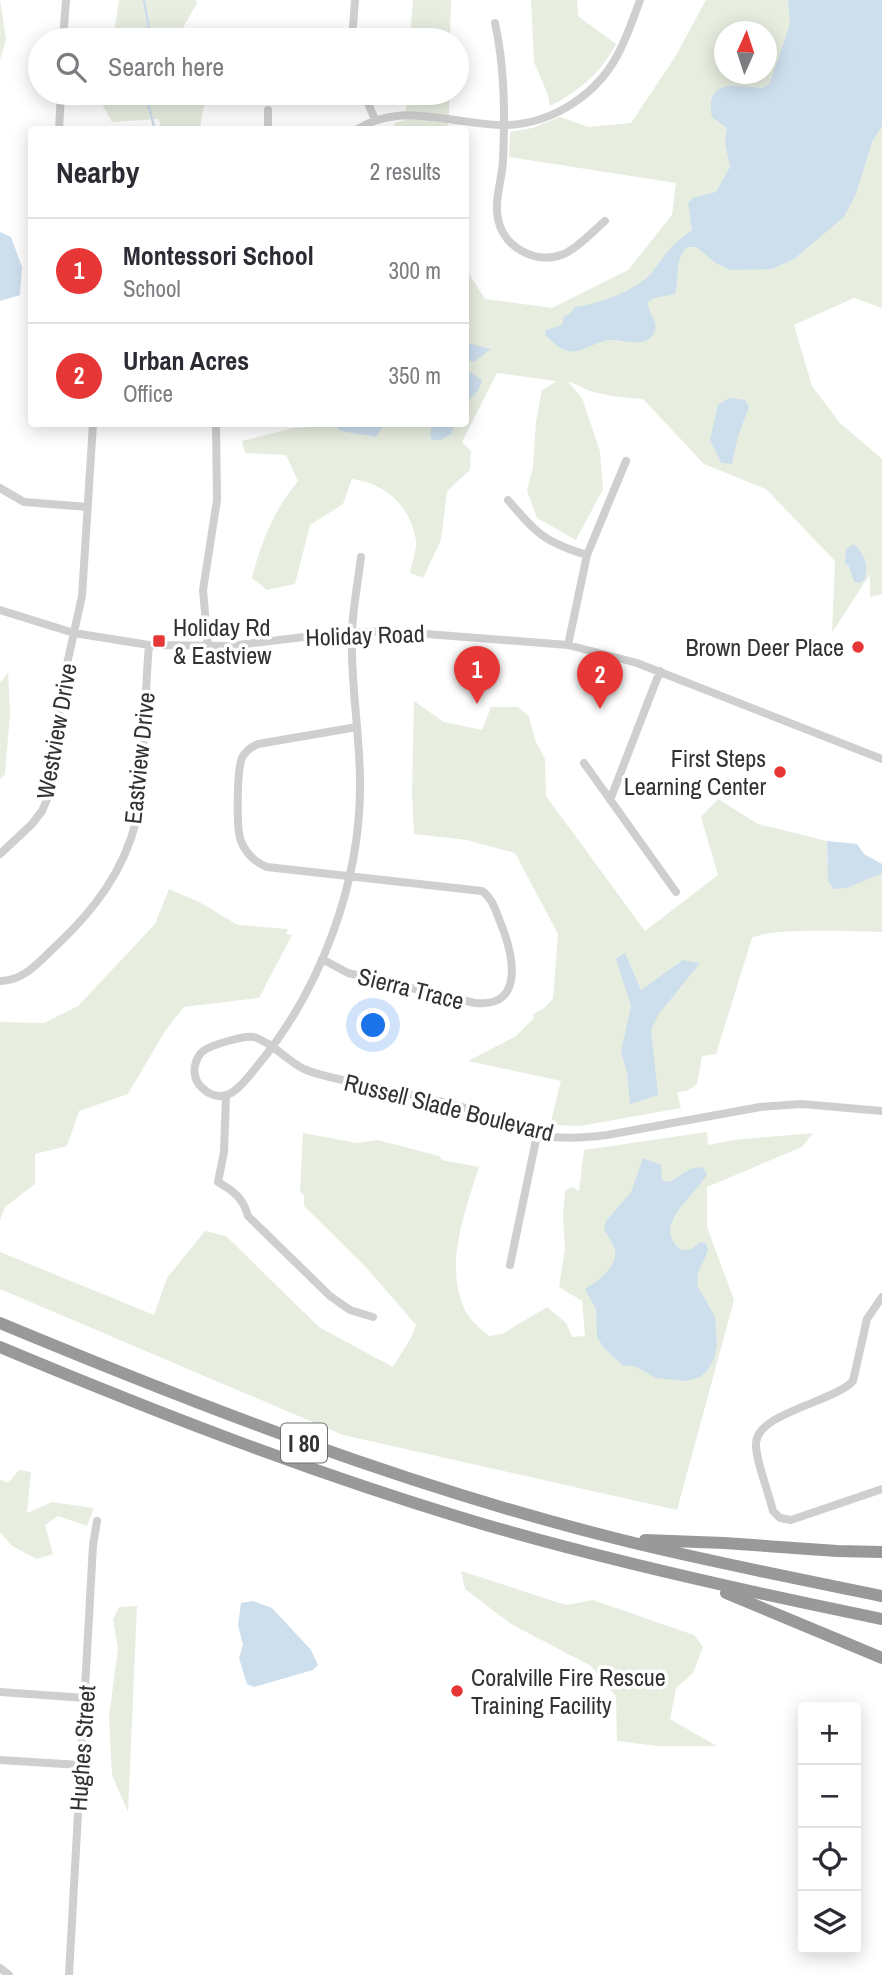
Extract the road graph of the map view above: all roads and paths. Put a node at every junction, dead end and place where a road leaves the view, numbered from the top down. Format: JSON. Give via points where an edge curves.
{"nodes":[{"id":1,"x":65,"y":0,"type":"edge"},
{"id":2,"x":355,"y":0,"type":"edge"},
{"id":3,"x":640,"y":0,"type":"edge"},
{"id":4,"x":495,"y":23,"type":"dead end"},
{"id":5,"x":64,"y":28,"type":"edge"},
{"id":6,"x":353,"y":28,"type":"edge"},
{"id":7,"x":60,"y":105,"type":"edge"},
{"id":8,"x":369,"y":105,"type":"edge"},
{"id":9,"x":268,"y":110,"type":"dead end"},
{"id":10,"x":375,"y":120,"type":"junction"},
{"id":11,"x":503,"y":125,"type":"junction"},
{"id":12,"x":58,"y":126,"type":"edge"},
{"id":13,"x":268,"y":126,"type":"edge"},
{"id":14,"x":364,"y":126,"type":"edge"},
{"id":15,"x":605,"y":221,"type":"dead end"},
{"id":16,"x":93,"y":427,"type":"edge"},
{"id":17,"x":216,"y":427,"type":"edge"},
{"id":18,"x":626,"y":461,"type":"dead end"},
{"id":19,"x":0,"y":488,"type":"edge"},
{"id":20,"x":508,"y":500,"type":"dead end"},
{"id":21,"x":88,"y":507,"type":"junction"},
{"id":22,"x":587,"y":555,"type":"junction"},
{"id":23,"x":361,"y":557,"type":"dead end"},
{"id":24,"x":0,"y":610,"type":"edge"},
{"id":25,"x":352,"y":632,"type":"junction"},
{"id":26,"x":74,"y":633,"type":"junction"},
{"id":27,"x":149,"y":645,"type":"junction"},
{"id":28,"x":568,"y":645,"type":"junction"},
{"id":29,"x":208,"y":647,"type":"junction"},
{"id":30,"x":660,"y":671,"type":"junction"},
{"id":31,"x":357,"y":727,"type":"junction"},
{"id":32,"x":882,"y":759,"type":"edge"},
{"id":33,"x":584,"y":763,"type":"dead end"},
{"id":34,"x":610,"y":800,"type":"junction"},
{"id":35,"x":0,"y":854,"type":"edge"},
{"id":36,"x":349,"y":876,"type":"junction"},
{"id":37,"x":676,"y":892,"type":"dead end"},
{"id":38,"x":322,"y":959,"type":"junction"},
{"id":39,"x":0,"y":981,"type":"edge"},
{"id":40,"x":272,"y":1047,"type":"junction"},
{"id":41,"x":226,"y":1096,"type":"junction"},
{"id":42,"x":882,"y":1111,"type":"edge"},
{"id":43,"x":537,"y":1135,"type":"junction"},
{"id":44,"x":510,"y":1265,"type":"dead end"},
{"id":45,"x":882,"y":1297,"type":"edge"},
{"id":46,"x":373,"y":1317,"type":"dead end"},
{"id":47,"x":0,"y":1323,"type":"edge"},
{"id":48,"x":0,"y":1347,"type":"edge"},
{"id":49,"x":882,"y":1489,"type":"edge"},
{"id":50,"x":97,"y":1521,"type":"dead end"},
{"id":51,"x":617,"y":1539,"type":"junction"},
{"id":52,"x":882,"y":1552,"type":"edge"},
{"id":53,"x":700,"y":1582,"type":"junction"},
{"id":54,"x":882,"y":1596,"type":"edge"},
{"id":55,"x":882,"y":1619,"type":"edge"},
{"id":56,"x":882,"y":1658,"type":"edge"},
{"id":57,"x":0,"y":1692,"type":"edge"},
{"id":58,"x":86,"y":1698,"type":"junction"},
{"id":59,"x":0,"y":1760,"type":"edge"},
{"id":60,"x":80,"y":1765,"type":"junction"},
{"id":61,"x":0,"y":1968,"type":"edge"},
{"id":62,"x":9,"y":1975,"type":"edge"},
{"id":63,"x":69,"y":1975,"type":"edge"}],
"edges":[{"from":1,"to":5,"type":"street"},
{"from":2,"to":6,"type":"street"},
{"from":3,"to":11,"type":"street","via":[[621,50],[591,89],[545,117]]},
{"from":4,"to":11,"type":"street","via":[[502,62]]},
{"from":7,"to":12,"type":"street"},
{"from":8,"to":10,"type":"street"},
{"from":9,"to":13,"type":"street"},
{"from":10,"to":11,"type":"street","via":[[412,114]]},
{"from":10,"to":14,"type":"street"},
{"from":11,"to":15,"type":"street","via":[[496,212],[512,245],[527,254],[554,257],[572,249]]},
{"from":16,"to":21,"type":"street","name":"Westview Drive"},
{"from":17,"to":29,"type":"street","via":[[218,500],[203,590]]},
{"from":18,"to":22,"type":"street"},
{"from":19,"to":21,"type":"street","via":[[24,502]]},
{"from":20,"to":22,"type":"street","via":[[538,534],[558,547]]},
{"from":21,"to":26,"type":"street","name":"Westview Drive","via":[[82,596]]},
{"from":22,"to":28,"type":"street"},
{"from":23,"to":25,"type":"street"},
{"from":24,"to":26,"type":"street","name":"Holiday Road"},
{"from":25,"to":28,"type":"street","name":"Holiday Road","via":[[428,632]]},
{"from":25,"to":29,"type":"street","name":"Holiday Road"},
{"from":25,"to":31,"type":"street"},
{"from":26,"to":27,"type":"street","name":"Holiday Road"},
{"from":26,"to":35,"type":"street","name":"Westview Drive","via":[[60,696],[48,800],[32,824]]},
{"from":27,"to":29,"type":"street","name":"Holiday Road"},
{"from":27,"to":39,"type":"street","name":"Eastview Drive","via":[[141,790],[122,861],[104,893],[66,936],[23,975]]},
{"from":28,"to":30,"type":"street","name":"Holiday Road"},
{"from":30,"to":32,"type":"street","name":"Holiday Road"},
{"from":30,"to":34,"type":"street"},
{"from":31,"to":36,"type":"street","via":[[359,818]]},
{"from":31,"to":36,"type":"street","via":[[258,744],[250,747],[240,763],[237,827],[251,857],[267,867]]},
{"from":33,"to":34,"type":"street"},
{"from":34,"to":37,"type":"street"},
{"from":36,"to":38,"type":"street"},
{"from":36,"to":38,"type":"street","name":"Sierra Trace","via":[[482,891],[490,898],[512,956],[510,984],[499,1001],[475,1003],[348,973]]},
{"from":38,"to":40,"type":"street"},
{"from":40,"to":41,"type":"street","via":[[239,1089]]},
{"from":40,"to":41,"type":"street","name":"Russell Slade Boulevard","via":[[243,1036],[204,1050],[194,1075],[199,1086],[213,1095]]},
{"from":40,"to":43,"type":"street","name":"Russell Slade Boulevard","via":[[304,1069],[331,1078],[472,1110]]},
{"from":41,"to":46,"type":"street","via":[[218,1182],[234,1191],[248,1216],[330,1296]]},
{"from":42,"to":43,"type":"street","name":"Russell Slade Boulevard","via":[[802,1104],[583,1138]]},
{"from":43,"to":44,"type":"street"},
{"from":45,"to":49,"type":"street","via":[[867,1319],[853,1381],[774,1421],[758,1434],[756,1445],[773,1511],[786,1520]]},
{"from":47,"to":51,"type":"highway","number":"I 80","via":[[284,1436]]},
{"from":48,"to":53,"type":"highway","number":"I 80","via":[[159,1413],[362,1486],[486,1525]]},
{"from":50,"to":58,"type":"street","name":"Hughes Street"},
{"from":51,"to":52,"type":"highway"},
{"from":51,"to":54,"type":"highway","number":"I 80"},
{"from":53,"to":55,"type":"highway","number":"I 80"},
{"from":53,"to":56,"type":"highway"},
{"from":57,"to":58,"type":"street"},
{"from":58,"to":60,"type":"street","name":"Hughes Street"},
{"from":59,"to":60,"type":"street"},
{"from":60,"to":63,"type":"street","name":"Hughes Street"},
{"from":61,"to":62,"type":"street"}]}
